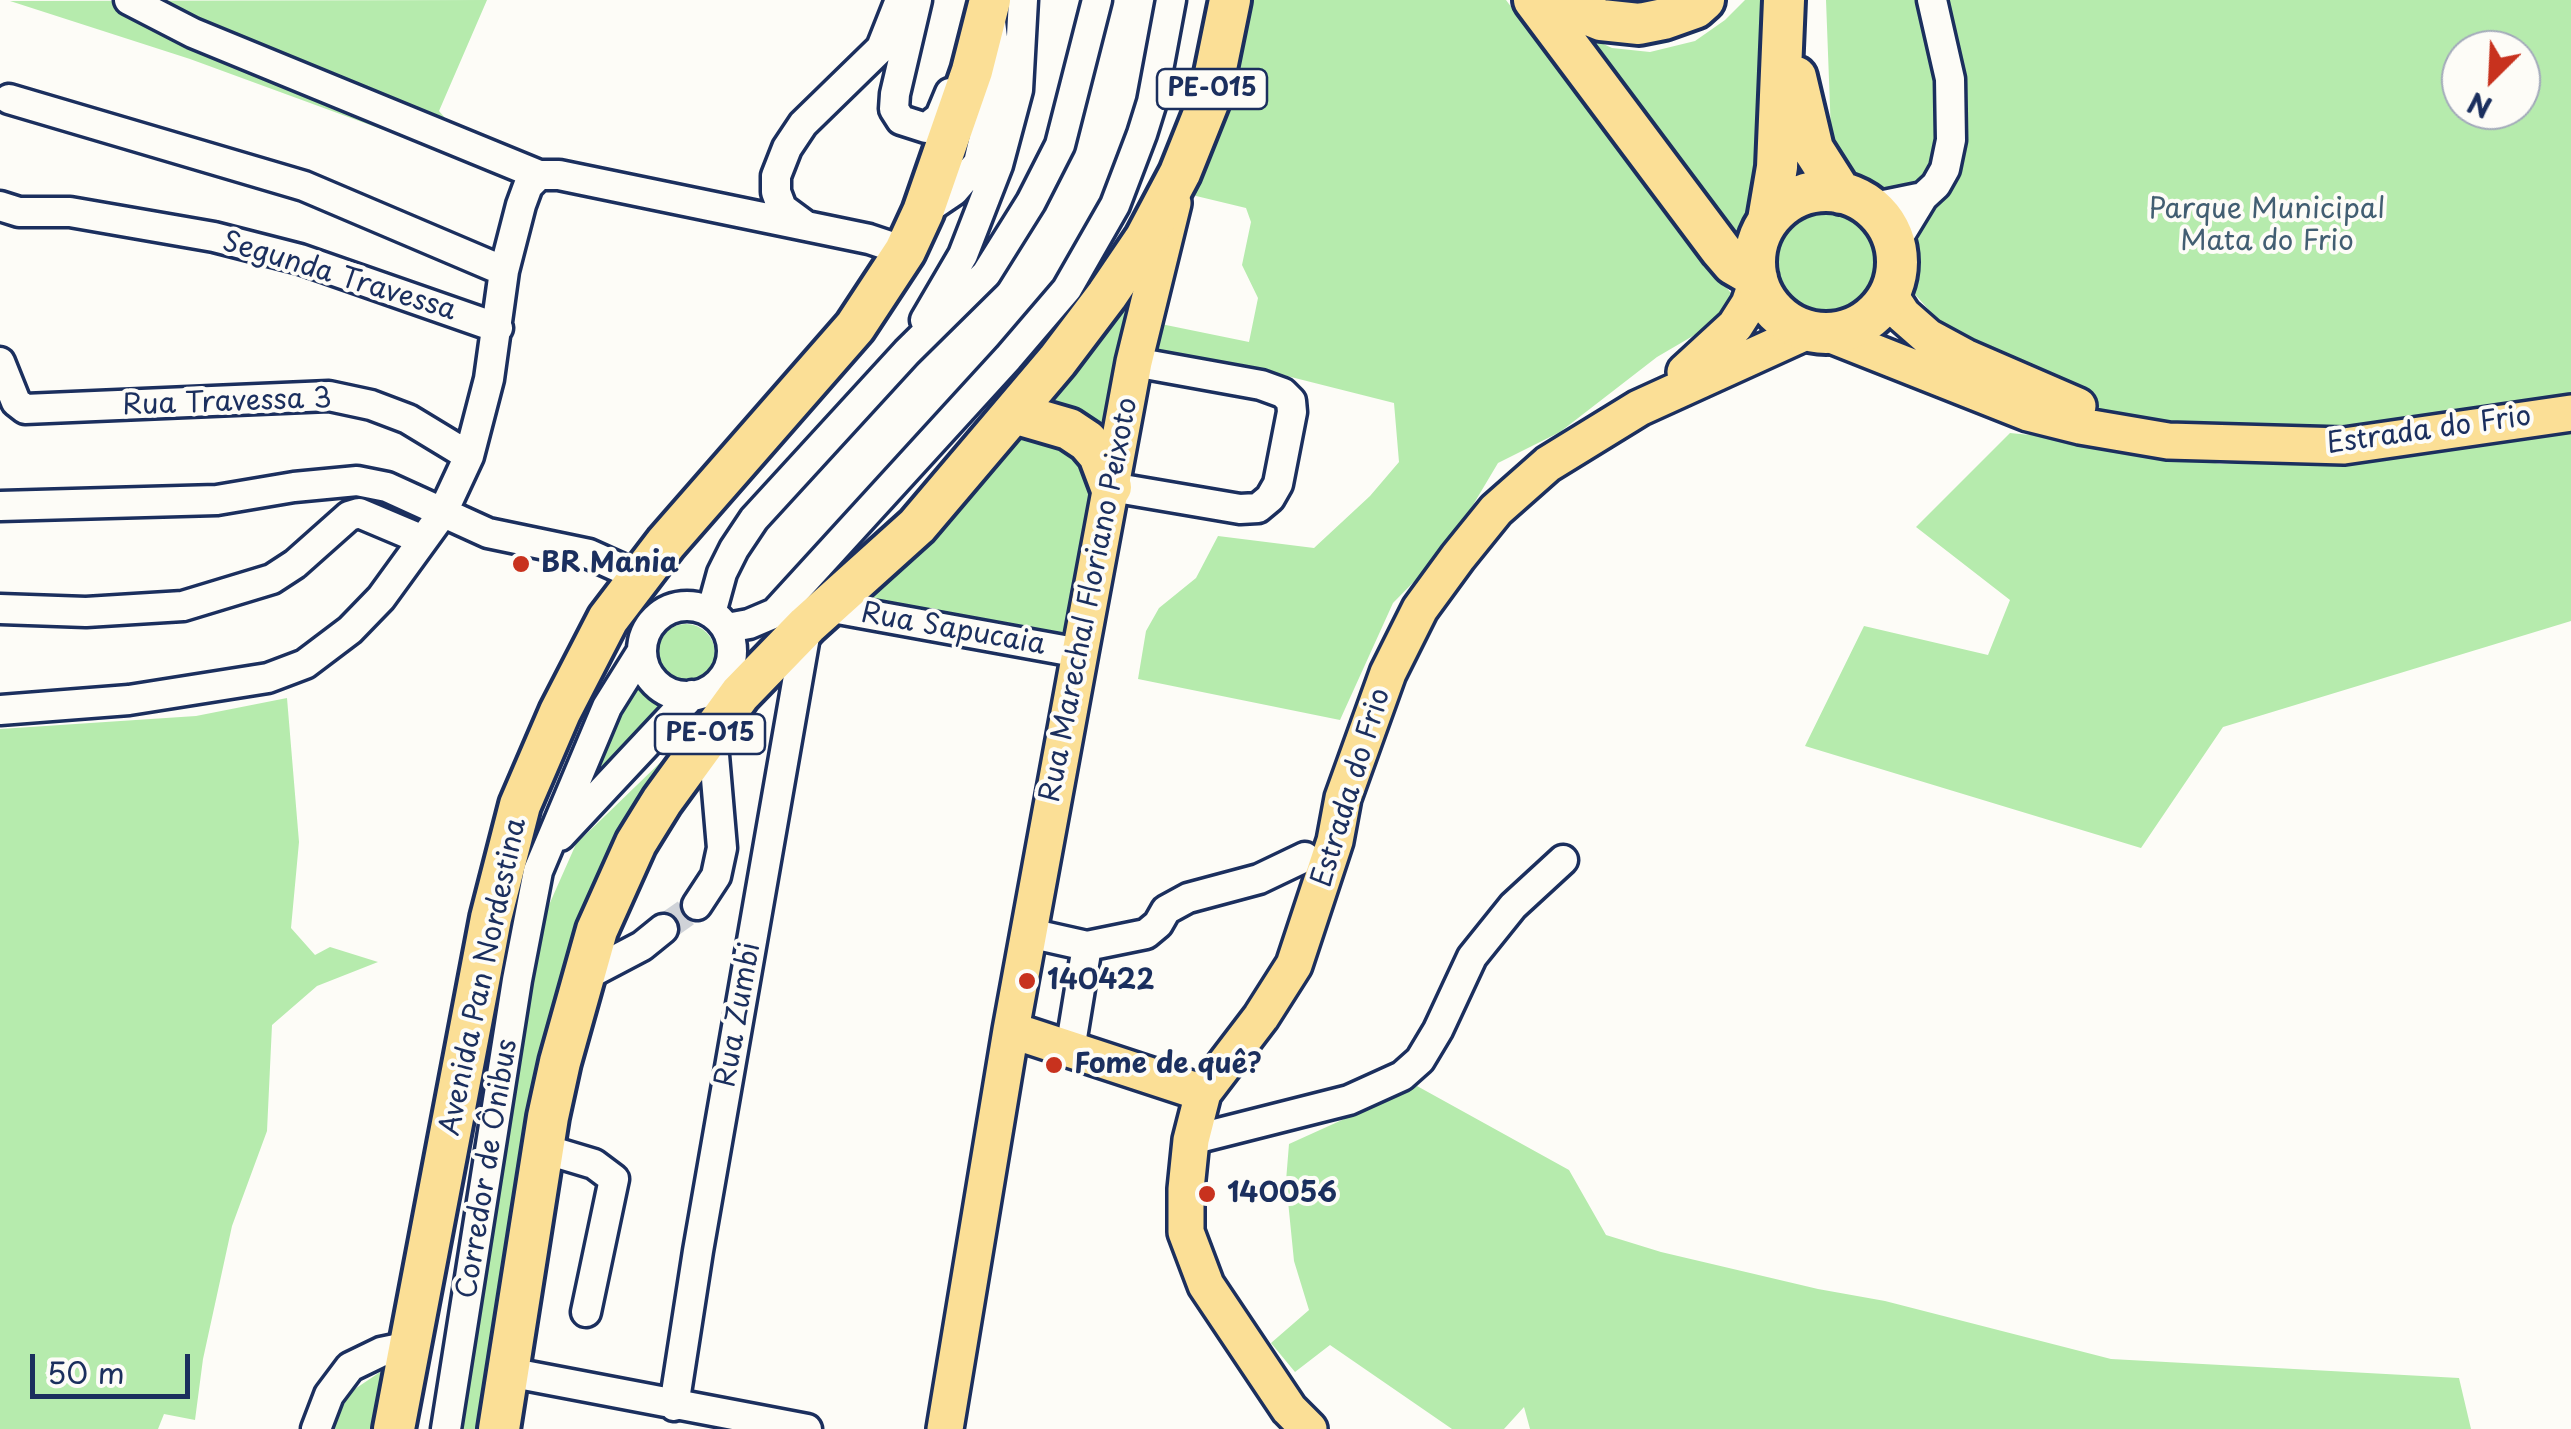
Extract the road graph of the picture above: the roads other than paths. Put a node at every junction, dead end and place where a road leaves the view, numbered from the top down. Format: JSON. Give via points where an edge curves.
{"nodes":[{"id":1,"x":128,"y":0,"type":"edge"},
{"id":2,"x":905,"y":0,"type":"edge"},
{"id":3,"x":917,"y":0,"type":"edge"},
{"id":4,"x":1098,"y":0,"type":"edge"},
{"id":5,"x":1172,"y":0,"type":"edge"},
{"id":6,"x":1230,"y":0,"type":"edge"},
{"id":7,"x":1534,"y":0,"type":"edge"},
{"id":8,"x":1561,"y":0,"type":"edge"},
{"id":9,"x":1704,"y":0,"type":"edge"},
{"id":10,"x":1932,"y":0,"type":"edge"},
{"id":11,"x":994,"y":1,"type":"edge"},
{"id":12,"x":176,"y":12,"type":"edge"},
{"id":13,"x":1785,"y":14,"type":"edge"},
{"id":14,"x":9,"y":99,"type":"dead end"},
{"id":15,"x":1180,"y":173,"type":"junction"},
{"id":16,"x":539,"y":175,"type":"junction"},
{"id":17,"x":1924,"y":197,"type":"junction"},
{"id":18,"x":1855,"y":199,"type":"junction"},
{"id":19,"x":0,"y":206,"type":"edge"},
{"id":20,"x":1768,"y":220,"type":"junction"},
{"id":21,"x":806,"y":226,"type":"junction"},
{"id":22,"x":1895,"y":242,"type":"junction"},
{"id":23,"x":905,"y":251,"type":"junction"},
{"id":24,"x":504,"y":271,"type":"junction"},
{"id":25,"x":1757,"y":280,"type":"junction"},
{"id":26,"x":1890,"y":295,"type":"junction"},
{"id":27,"x":498,"y":328,"type":"junction"},
{"id":28,"x":1817,"y":332,"type":"junction"},
{"id":29,"x":907,"y":352,"type":"junction"},
{"id":30,"x":0,"y":362,"type":"edge"},
{"id":31,"x":1134,"y":362,"type":"junction"},
{"id":32,"x":1639,"y":408,"type":"junction"},
{"id":33,"x":1014,"y":413,"type":"junction"},
{"id":34,"x":2571,"y":413,"type":"edge"},
{"id":35,"x":2168,"y":440,"type":"junction"},
{"id":36,"x":469,"y":456,"type":"junction"},
{"id":37,"x":1111,"y":487,"type":"junction"},
{"id":38,"x":0,"y":506,"type":"edge"},
{"id":39,"x":442,"y":514,"type":"junction"},
{"id":40,"x":423,"y":540,"type":"junction"},
{"id":41,"x":638,"y":576,"type":"junction"},
{"id":42,"x":0,"y":609,"type":"edge"},
{"id":43,"x":817,"y":616,"type":"junction"},
{"id":44,"x":719,"y":620,"type":"junction"},
{"id":45,"x":642,"y":651,"type":"junction"},
{"id":46,"x":1080,"y":653,"type":"junction"},
{"id":47,"x":692,"y":695,"type":"junction"},
{"id":48,"x":607,"y":707,"type":"junction"},
{"id":49,"x":0,"y":710,"type":"edge"},
{"id":50,"x":712,"y":732,"type":"junction"},
{"id":51,"x":520,"y":805,"type":"junction"},
{"id":52,"x":545,"y":851,"type":"junction"},
{"id":53,"x":1305,"y":857,"type":"dead end"},
{"id":54,"x":1563,"y":860,"type":"dead end"},
{"id":55,"x":698,"y":905,"type":"tunnel mouth"},
{"id":56,"x":663,"y":929,"type":"tunnel mouth"},
{"id":57,"x":1028,"y":933,"type":"junction"},
{"id":58,"x":1087,"y":946,"type":"junction"},
{"id":59,"x":583,"y":977,"type":"junction"},
{"id":60,"x":1012,"y":1030,"type":"junction"},
{"id":61,"x":1070,"y":1050,"type":"junction"},
{"id":62,"x":1197,"y":1118,"type":"junction"},
{"id":63,"x":544,"y":1149,"type":"junction"},
{"id":64,"x":586,"y":1312,"type":"dead end"},
{"id":65,"x":410,"y":1346,"type":"junction"},
{"id":66,"x":508,"y":1372,"type":"junction"},
{"id":67,"x":674,"y":1406,"type":"junction"},
{"id":68,"x":316,"y":1429,"type":"edge"},
{"id":69,"x":394,"y":1429,"type":"edge"},
{"id":70,"x":446,"y":1429,"type":"edge"},
{"id":71,"x":498,"y":1429,"type":"edge"},
{"id":72,"x":807,"y":1429,"type":"edge"},
{"id":73,"x":945,"y":1429,"type":"edge"},
{"id":74,"x":1308,"y":1429,"type":"edge"}],
"edges":[{"from":1,"to":12,"type":"street"},
{"from":2,"to":21,"type":"street","via":[[881,48],[787,148],[776,192],[782,208]]},
{"from":3,"to":11,"type":"street","via":[[894,109],[922,129],[940,117]]},
{"from":4,"to":29,"type":"street","via":[[1060,145],[1030,202],[986,274]]},
{"from":5,"to":44,"type":"street","via":[[1142,134],[1114,205],[1067,288],[775,613],[750,624]]},
{"from":6,"to":15,"type":"highway","number":"PE-015","via":[[1210,98]]},
{"from":7,"to":25,"type":"highway","via":[[1732,264]]},
{"from":8,"to":9,"type":"highway","via":[[1601,20],[1640,24]]},
{"from":10,"to":17,"type":"street","via":[[1952,108],[1945,169]]},
{"from":11,"to":23,"type":"highway","name":"Avenida Pan Nordestina"},
{"from":11,"to":29,"type":"street","via":[[1018,90],[998,165],[962,255]]},
{"from":12,"to":16,"type":"street"},
{"from":13,"to":18,"type":"highway","via":[[1813,149]]},
{"from":13,"to":20,"type":"highway","via":[[1778,166]]},
{"from":14,"to":24,"type":"street","via":[[304,186]]},
{"from":15,"to":31,"type":"main road","name":"Rua Marechal Floriano Peixoto"},
{"from":15,"to":33,"type":"highway","number":"PE-015","via":[[1106,295]]},
{"from":16,"to":21,"type":"street"},
{"from":16,"to":24,"type":"street","via":[[521,205]]},
{"from":17,"to":18,"type":"street","via":[[1884,206]]},
{"from":17,"to":22,"type":"street"},
{"from":18,"to":20,"type":"highway","via":[[1806,194]]},
{"from":18,"to":22,"type":"highway","via":[[1882,218]]},
{"from":19,"to":27,"type":"street","name":"Segunda Travessa","via":[[214,237]]},
{"from":20,"to":25,"type":"highway","via":[[1756,248]]},
{"from":21,"to":23,"type":"street"},
{"from":22,"to":26,"type":"highway"},
{"from":23,"to":41,"type":"highway","name":"Avenida Pan Nordestina","via":[[855,327]]},
{"from":24,"to":27,"type":"street"},
{"from":25,"to":28,"type":"highway","via":[[1783,318]]},
{"from":25,"to":32,"type":"main road","name":"Estrada do Frio","via":[[1749,304],[1717,346]]},
{"from":26,"to":28,"type":"highway","via":[[1858,326]]},
{"from":26,"to":35,"type":"main road","name":"Estrada do Frio","via":[[1914,326],[1964,357]]},
{"from":27,"to":36,"type":"street"},
{"from":28,"to":32,"type":"main road","name":"Estrada do Frio"},
{"from":28,"to":35,"type":"main road","name":"Estrada do Frio","via":[[2028,413]]},
{"from":29,"to":44,"type":"street","via":[[754,520],[722,573]]},
{"from":30,"to":36,"type":"street","name":"Rua Travessa 3","via":[[16,402],[26,408],[329,396],[408,419]]},
{"from":31,"to":37,"type":"main road","name":"Rua Marechal Floriano Peixoto"},
{"from":31,"to":37,"type":"street","via":[[1261,386],[1283,393],[1292,412],[1278,484],[1258,508]]},
{"from":32,"to":62,"type":"main road","name":"Estrada do Frio","via":[[1548,464],[1496,510],[1420,610],[1388,673],[1343,798],[1294,965]]},
{"from":33,"to":37,"type":"highway","via":[[1069,428],[1100,455]]},
{"from":33,"to":43,"type":"highway","number":"PE-015","via":[[917,526]]},
{"from":34,"to":35,"type":"main road","name":"Estrada do Frio","via":[[2344,446]]},
{"from":36,"to":39,"type":"street"},
{"from":37,"to":46,"type":"main road","name":"Rua Marechal Floriano Peixoto"},
{"from":38,"to":39,"type":"street","via":[[217,500],[357,480],[388,487]]},
{"from":39,"to":40,"type":"street"},
{"from":39,"to":41,"type":"street","via":[[488,533],[588,554]]},
{"from":40,"to":42,"type":"street","via":[[359,513],[272,579],[183,606]]},
{"from":40,"to":49,"type":"street","via":[[381,598],[305,664],[202,690]]},
{"from":41,"to":51,"type":"highway","name":"Avenida Pan Nordestina","via":[[560,712]]},
{"from":43,"to":46,"type":"street","name":"Rua Sapucaia"},
{"from":43,"to":50,"type":"highway","number":"PE-015"},
{"from":43,"to":67,"type":"street","name":"Rua Zumbi"},
{"from":44,"to":45,"type":"street","name":"Corredor de Ônibus","via":[[674,607],[651,624]]},
{"from":44,"to":47,"type":"street","name":"Corredor de Ônibus","via":[[732,657],[728,671],[706,692]]},
{"from":45,"to":47,"type":"street","via":[[663,688]]},
{"from":45,"to":48,"type":"street","name":"Corredor de Ônibus"},
{"from":46,"to":57,"type":"main road","name":"Rua Marechal Floriano Peixoto"},
{"from":47,"to":52,"type":"street","name":"Corredor de Ônibus"},
{"from":48,"to":51,"type":"street","name":"Corredor de Ônibus"},
{"from":48,"to":52,"type":"street","name":"Corredor de Ônibus"},
{"from":50,"to":55,"type":"street","via":[[722,848],[716,876]]},
{"from":50,"to":59,"type":"highway","number":"PE-015","via":[[636,843]]},
{"from":51,"to":65,"type":"highway","name":"Avenida Pan Nordestina","via":[[491,918]]},
{"from":52,"to":70,"type":"street","name":"Corredor de Ônibus"},
{"from":53,"to":58,"type":"street","via":[[1258,879],[1188,898],[1166,910],[1146,934]]},
{"from":54,"to":62,"type":"street","via":[[1472,957],[1438,1030],[1402,1076],[1349,1100]]},
{"from":56,"to":59,"type":"street"},
{"from":57,"to":58,"type":"street"},
{"from":57,"to":60,"type":"main road","name":"Rua Marechal Floriano Peixoto"},
{"from":58,"to":61,"type":"street"},
{"from":59,"to":63,"type":"highway","number":"PE-015"},
{"from":60,"to":61,"type":"main road"},
{"from":60,"to":73,"type":"main road","name":"Rua Marechal Floriano Peixoto"},
{"from":61,"to":62,"type":"main road"},
{"from":62,"to":74,"type":"main road","via":[[1186,1232],[1206,1286]]},
{"from":63,"to":64,"type":"street","via":[[594,1164],[614,1179]]},
{"from":63,"to":66,"type":"highway","number":"PE-015"},
{"from":65,"to":68,"type":"street","via":[[350,1367],[328,1395]]},
{"from":65,"to":69,"type":"highway","name":"Avenida Pan Nordestina"},
{"from":66,"to":67,"type":"street"},
{"from":66,"to":71,"type":"highway","number":"PE-015"},
{"from":67,"to":72,"type":"street"}]}
